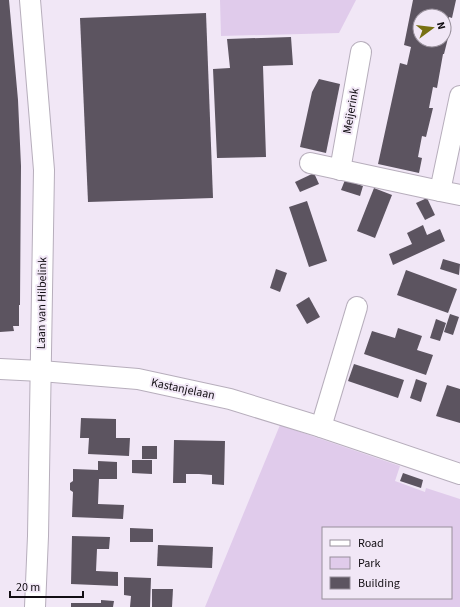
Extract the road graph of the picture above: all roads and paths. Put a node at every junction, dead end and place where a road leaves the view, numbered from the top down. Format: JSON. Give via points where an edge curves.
{"nodes":[{"id":1,"x":30,"y":0,"type":"edge"},
{"id":2,"x":361,"y":52,"type":"dead end"},
{"id":3,"x":460,"y":96,"type":"edge"},
{"id":4,"x":310,"y":163,"type":"dead end"},
{"id":5,"x":340,"y":170,"type":"junction"},
{"id":6,"x":440,"y":191,"type":"junction"},
{"id":7,"x":460,"y":195,"type":"edge"},
{"id":8,"x":357,"y":307,"type":"dead end"},
{"id":9,"x":0,"y":369,"type":"edge"},
{"id":10,"x":41,"y":371,"type":"junction"},
{"id":11,"x":321,"y":427,"type":"junction"},
{"id":12,"x":460,"y":474,"type":"edge"},
{"id":13,"x":35,"y":607,"type":"edge"}],
"edges":[{"from":1,"to":10,"type":"street","name":"Laan van Hilbelink","via":[[44,170]]},
{"from":2,"to":5,"type":"street","name":"Meijerink"},
{"from":3,"to":6,"type":"street"},
{"from":4,"to":5,"type":"street"},
{"from":5,"to":6,"type":"street"},
{"from":6,"to":7,"type":"street"},
{"from":8,"to":11,"type":"street"},
{"from":9,"to":10,"type":"street","name":"Kastanjelaan"},
{"from":10,"to":11,"type":"street","name":"Kastanjelaan","via":[[138,379],[230,399]]},
{"from":10,"to":13,"type":"street","name":"Laan van Hilbelink"},
{"from":11,"to":12,"type":"street","name":"Kastanjelaan"}]}
